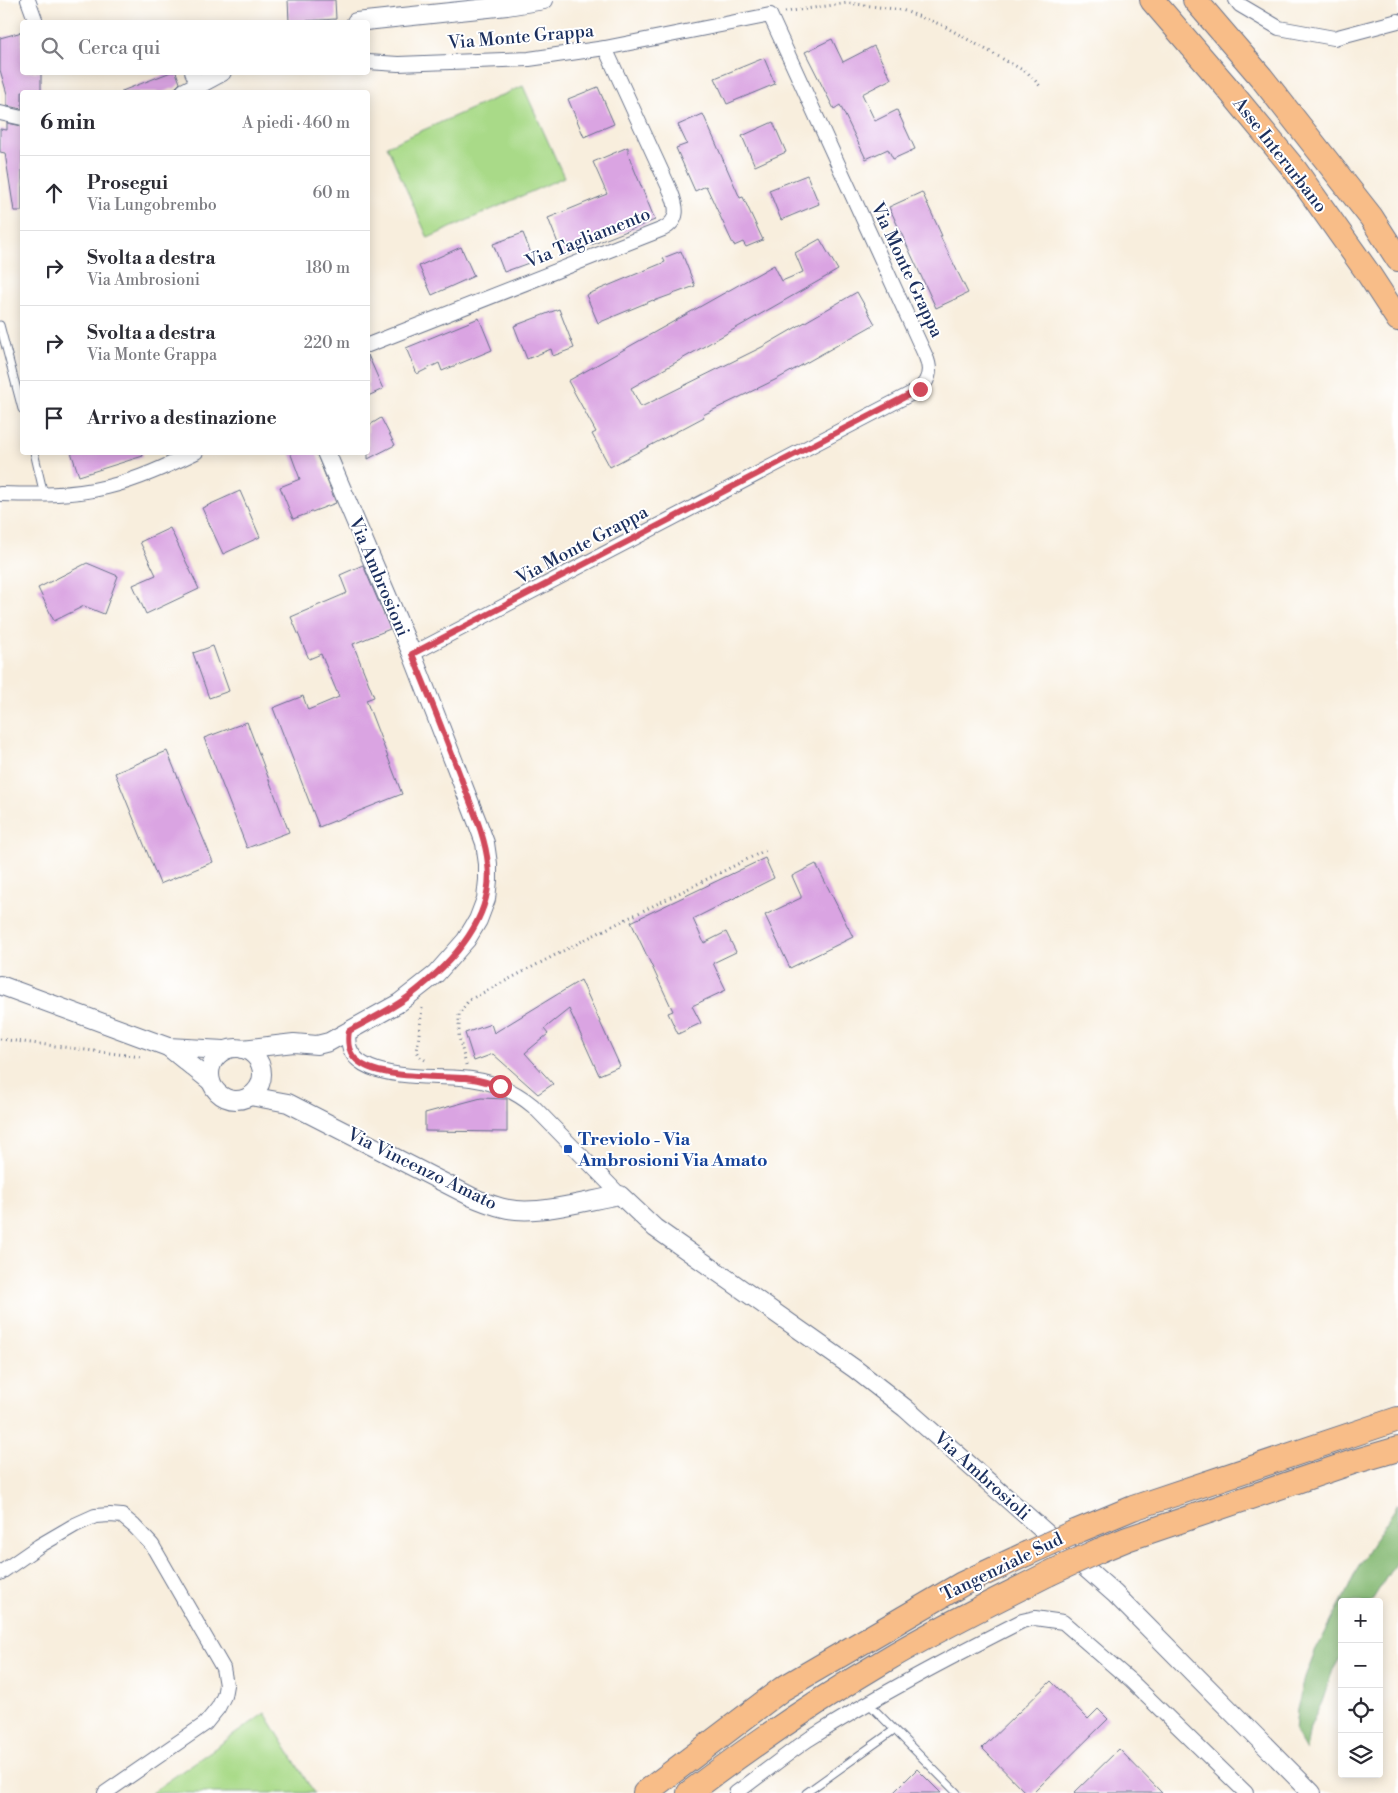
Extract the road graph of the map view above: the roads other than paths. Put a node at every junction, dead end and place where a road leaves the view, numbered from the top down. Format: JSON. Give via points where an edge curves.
{"nodes":[{"id":1,"x":28,"y":0,"type":"edge"},
{"id":2,"x":544,"y":0,"type":"edge"},
{"id":3,"x":1152,"y":0,"type":"edge"},
{"id":4,"x":1195,"y":0,"type":"edge"},
{"id":5,"x":1236,"y":0,"type":"edge"},
{"id":6,"x":35,"y":20,"type":"edge"},
{"id":7,"x":370,"y":21,"type":"edge"},
{"id":8,"x":1398,"y":21,"type":"edge"},
{"id":9,"x":605,"y":48,"type":"junction"},
{"id":10,"x":370,"y":62,"type":"edge"},
{"id":11,"x":214,"y":75,"type":"edge"},
{"id":12,"x":192,"y":83,"type":"edge"},
{"id":13,"x":0,"y":114,"type":"edge"},
{"id":14,"x":20,"y":118,"type":"edge"},
{"id":15,"x":1398,"y":259,"type":"edge"},
{"id":16,"x":1398,"y":319,"type":"edge"},
{"id":17,"x":0,"y":325,"type":"edge"},
{"id":18,"x":370,"y":344,"type":"edge"},
{"id":19,"x":20,"y":401,"type":"edge"},
{"id":20,"x":35,"y":455,"type":"edge"},
{"id":21,"x":190,"y":455,"type":"edge"},
{"id":22,"x":327,"y":455,"type":"edge"},
{"id":23,"x":0,"y":494,"type":"edge"},
{"id":24,"x":44,"y":495,"type":"junction"},
{"id":25,"x":412,"y":654,"type":"junction"},
{"id":26,"x":0,"y":985,"type":"edge"},
{"id":27,"x":349,"y":1031,"type":"junction"},
{"id":28,"x":276,"y":1046,"type":"junction"},
{"id":29,"x":168,"y":1047,"type":"junction"},
{"id":30,"x":242,"y":1049,"type":"junction"},
{"id":31,"x":224,"y":1050,"type":"junction"},
{"id":32,"x":261,"y":1071,"type":"junction"},
{"id":33,"x":210,"y":1081,"type":"junction"},
{"id":34,"x":250,"y":1096,"type":"junction"},
{"id":35,"x":288,"y":1103,"type":"junction"},
{"id":36,"x":620,"y":1196,"type":"junction"},
{"id":37,"x":1398,"y":1419,"type":"edge"},
{"id":38,"x":1398,"y":1449,"type":"edge"},
{"id":39,"x":0,"y":1573,"type":"edge"},
{"id":40,"x":868,"y":1703,"type":"junction"},
{"id":41,"x":894,"y":1730,"type":"junction"},
{"id":42,"x":691,"y":1792,"type":"edge"},
{"id":43,"x":105,"y":1793,"type":"edge"},
{"id":44,"x":645,"y":1793,"type":"edge"},
{"id":45,"x":736,"y":1793,"type":"edge"},
{"id":46,"x":806,"y":1793,"type":"edge"},
{"id":47,"x":957,"y":1793,"type":"edge"},
{"id":48,"x":1246,"y":1793,"type":"edge"},
{"id":49,"x":1312,"y":1793,"type":"edge"}],
"edges":[{"from":1,"to":6,"type":"street"},
{"from":2,"to":7,"type":"street"},
{"from":3,"to":16,"type":"highway","name":"Asse Interurbano","via":[[1295,170]]},
{"from":4,"to":15,"type":"highway","name":"Asse Interurbano","via":[[1261,77],[1359,202]]},
{"from":5,"to":8,"type":"street","via":[[1280,28],[1334,38]]},
{"from":9,"to":10,"type":"street","name":"Via Monte Grappa","via":[[512,60]]},
{"from":9,"to":18,"type":"street","name":"Via Tagliamento","via":[[672,192],[676,204],[674,220],[663,229]]},
{"from":9,"to":25,"type":"street","name":"Via Monte Grappa","via":[[770,15],[926,356],[929,368],[926,382],[916,392]]},
{"from":11,"to":12,"type":"street"},
{"from":13,"to":14,"type":"street"},
{"from":17,"to":19,"type":"lane"},
{"from":20,"to":24,"type":"lane"},
{"from":21,"to":24,"type":"street","via":[[108,487]]},
{"from":22,"to":25,"type":"street","name":"Via Ambrosioni"},
{"from":23,"to":24,"type":"street"},
{"from":25,"to":27,"type":"street","name":"Via Ambrosioni","via":[[482,834],[489,870],[487,891],[472,932],[443,967],[399,1003]]},
{"from":26,"to":29,"type":"street"},
{"from":27,"to":28,"type":"street","name":"Via Ambrosioni","via":[[317,1045],[294,1043]]},
{"from":27,"to":36,"type":"street","via":[[349,1049],[365,1066],[397,1074],[464,1078],[490,1083],[522,1096]]},
{"from":28,"to":30,"type":"street","name":"Via Ambrosioni"},
{"from":28,"to":32,"type":"street"},
{"from":29,"to":31,"type":"street"},
{"from":29,"to":33,"type":"street"},
{"from":30,"to":31,"type":"street"},
{"from":30,"to":32,"type":"street","via":[[257,1059]]},
{"from":31,"to":33,"type":"street","via":[[212,1063]]},
{"from":32,"to":34,"type":"street","via":[[256,1090]]},
{"from":32,"to":35,"type":"street","name":"Via Vincenzo Amato"},
{"from":33,"to":34,"type":"street","via":[[227,1098],[235,1100]]},
{"from":34,"to":35,"type":"street","name":"Via Vincenzo Amato"},
{"from":35,"to":36,"type":"street","name":"Via Vincenzo Amato","via":[[472,1197],[498,1207],[531,1210]]},
{"from":36,"to":49,"type":"street","name":"Via Ambrosioli","via":[[655,1228],[905,1408],[1115,1594]]},
{"from":37,"to":44,"type":"highway","name":"Tangenziale Sud","bridge":true,"via":[[1133,1508],[962,1584],[782,1689]]},
{"from":38,"to":42,"type":"highway","name":"Tangenziale Sud","bridge":true,"via":[[1174,1523],[1098,1551],[1048,1574],[884,1660],[798,1714]]},
{"from":39,"to":43,"type":"street","via":[[75,1525],[95,1516],[122,1516],[152,1545],[223,1668],[224,1696],[205,1724]]},
{"from":40,"to":41,"type":"lane"},
{"from":40,"to":45,"type":"street","via":[[808,1740]]},
{"from":40,"to":48,"type":"street","via":[[917,1674],[1022,1621],[1035,1618],[1063,1622],[1130,1681]]},
{"from":41,"to":46,"type":"lane"},
{"from":41,"to":47,"type":"lane"}]}
